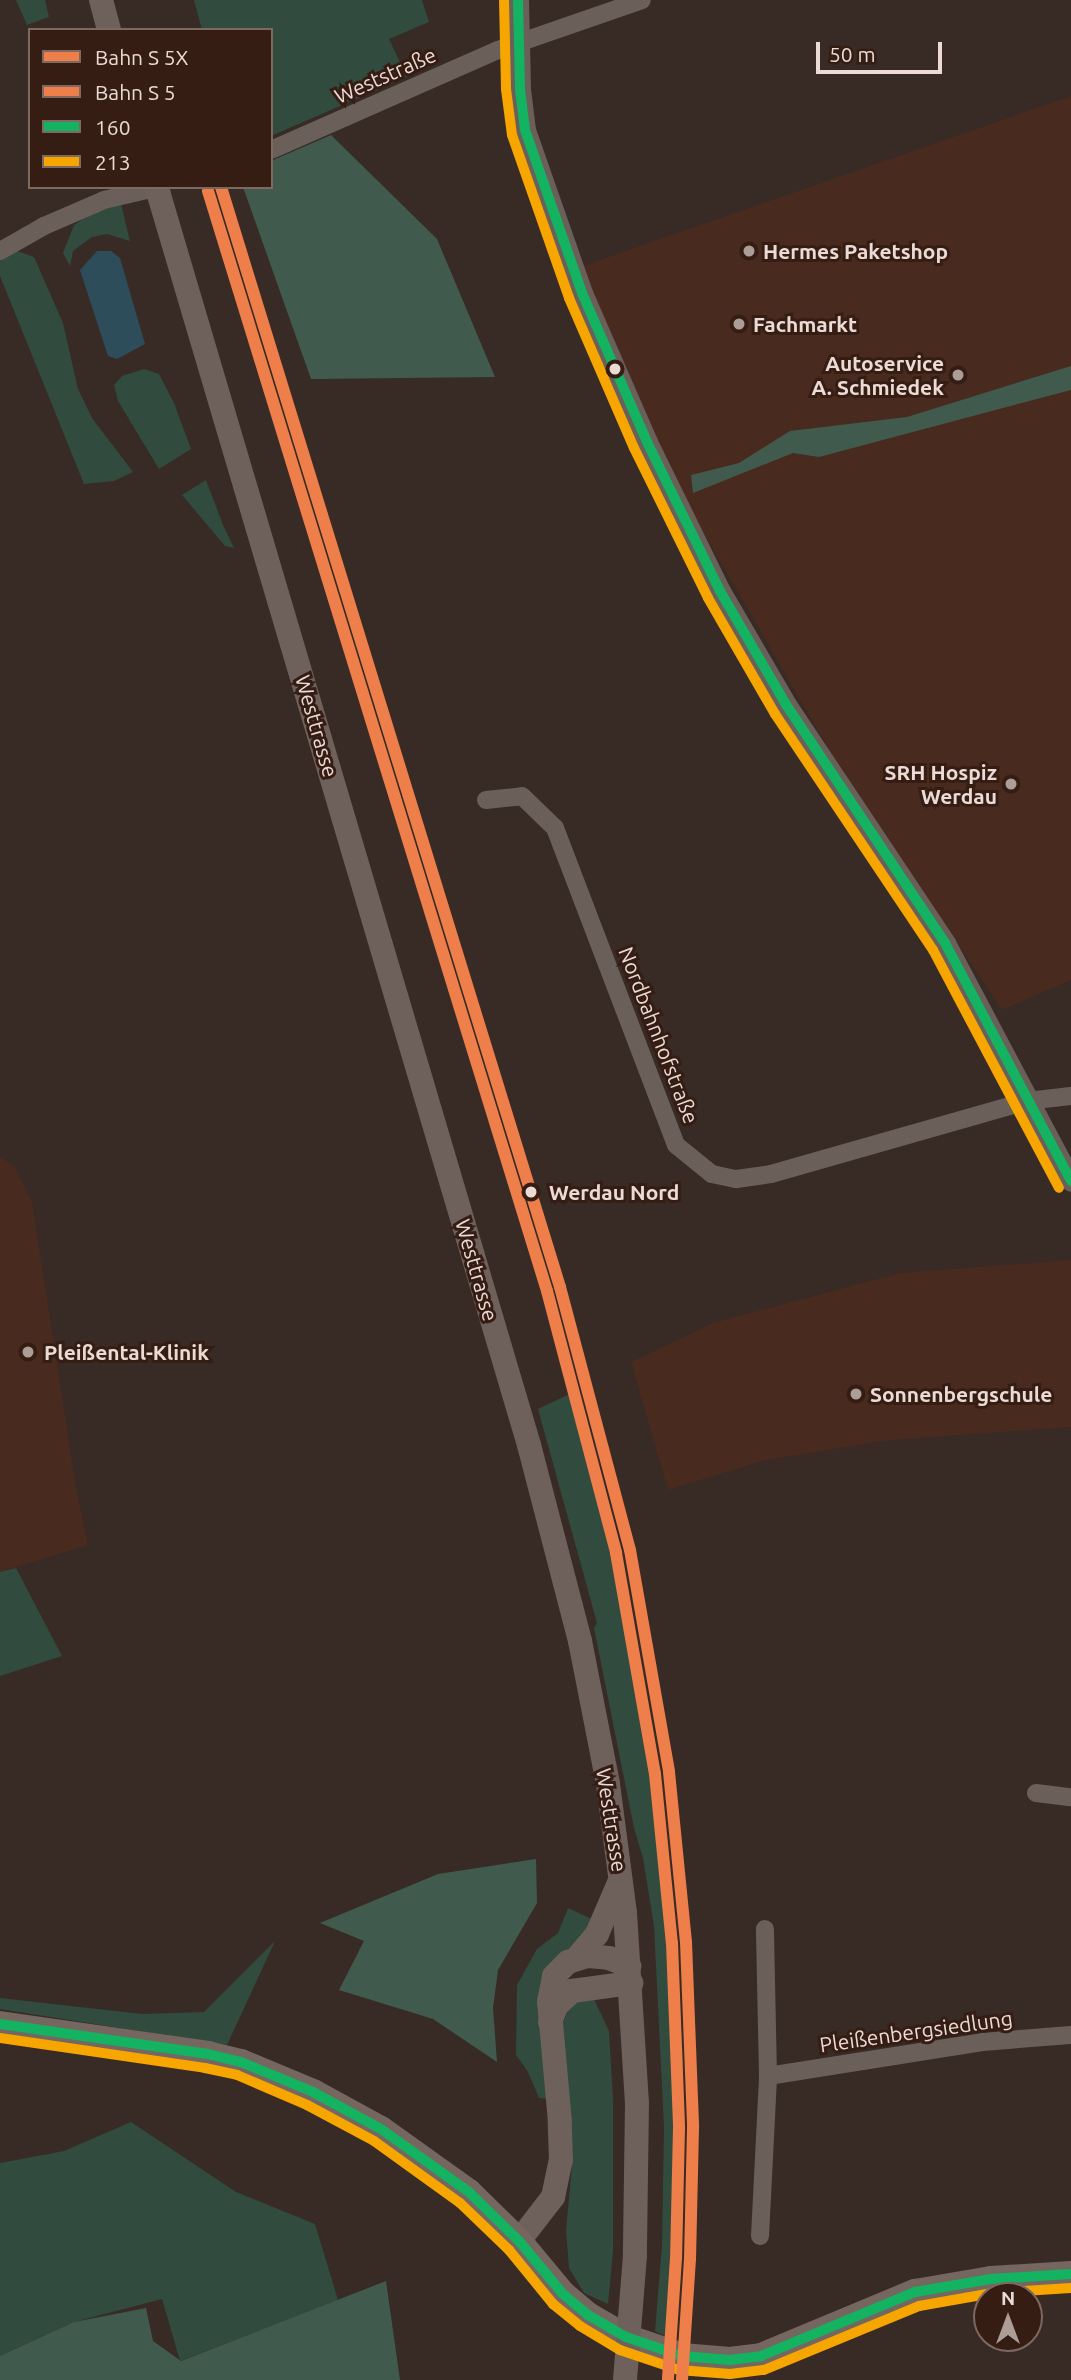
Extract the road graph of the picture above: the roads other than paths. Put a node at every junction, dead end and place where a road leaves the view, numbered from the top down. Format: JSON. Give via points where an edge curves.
{"nodes":[{"id":1,"x":101,"y":0,"type":"edge"},
{"id":2,"x":518,"y":0,"type":"edge"},
{"id":3,"x":642,"y":0,"type":"edge"},
{"id":4,"x":108,"y":28,"type":"edge"},
{"id":5,"x":518,"y":42,"type":"junction"},
{"id":6,"x":273,"y":149,"type":"edge"},
{"id":7,"x":158,"y":190,"type":"edge"},
{"id":8,"x":0,"y":251,"type":"edge"},
{"id":9,"x":486,"y":800,"type":"dead end"},
{"id":10,"x":1071,"y":1096,"type":"edge"},
{"id":11,"x":1027,"y":1101,"type":"junction"},
{"id":12,"x":1071,"y":1181,"type":"edge"},
{"id":13,"x":1037,"y":1793,"type":"dead end"},
{"id":14,"x":1071,"y":1797,"type":"edge"},
{"id":15,"x":622,"y":1877,"type":"junction"},
{"id":16,"x":765,"y":1929,"type":"dead end"},
{"id":17,"x":577,"y":1958,"type":"junction"},
{"id":18,"x":630,"y":1974,"type":"junction"},
{"id":19,"x":550,"y":2022,"type":"junction"},
{"id":20,"x":0,"y":2024,"type":"edge"},
{"id":21,"x":1071,"y":2035,"type":"edge"},
{"id":22,"x":768,"y":2076,"type":"junction"},
{"id":23,"x":760,"y":2236,"type":"dead end"},
{"id":24,"x":519,"y":2241,"type":"junction"},
{"id":25,"x":1071,"y":2274,"type":"edge"},
{"id":26,"x":643,"y":2344,"type":"junction"},
{"id":27,"x":625,"y":2380,"type":"edge"}],
"edges":[{"from":1,"to":4,"type":"main road"},
{"from":2,"to":5,"type":"street"},
{"from":3,"to":5,"type":"street","name":"Weststraße"},
{"from":5,"to":6,"type":"street","name":"Weststraße"},
{"from":5,"to":11,"type":"street","via":[[526,130],[582,293],[647,442],[720,591],[786,706],[945,943]]},
{"from":7,"to":8,"type":"street","via":[[104,200]]},
{"from":7,"to":15,"type":"main road","name":"Westtrasse","via":[[529,1444],[580,1641]]},
{"from":9,"to":11,"type":"street","name":"Nordbahnhofstraße","via":[[522,796],[555,828],[676,1145],[712,1174],[736,1179],[771,1174]]},
{"from":10,"to":11,"type":"street"},
{"from":11,"to":12,"type":"street"},
{"from":13,"to":14,"type":"street"},
{"from":15,"to":17,"type":"main road","via":[[607,1916]]},
{"from":15,"to":18,"type":"main road","name":"Westtrasse"},
{"from":16,"to":22,"type":"street"},
{"from":17,"to":18,"type":"main road","via":[[598,1956]]},
{"from":17,"to":19,"type":"main road","via":[[554,1976]]},
{"from":18,"to":19,"type":"main road","via":[[572,1991],[557,2005]]},
{"from":18,"to":27,"type":"main road","name":"Westtrasse","bridge":true,"via":[[637,2103],[635,2255]]},
{"from":19,"to":24,"type":"main road","via":[[561,2122],[558,2183],[546,2208]]},
{"from":20,"to":24,"type":"main road","via":[[208,2054],[279,2076],[354,2113],[415,2151],[491,2211]]},
{"from":21,"to":22,"type":"street","name":"Pleißenbergsiedlung","via":[[982,2042]]},
{"from":22,"to":23,"type":"street"},
{"from":24,"to":26,"type":"main road","via":[[575,2304]]},
{"from":25,"to":26,"type":"main road","via":[[980,2280],[915,2292],[779,2350],[744,2360],[682,2356]]},
{"from":26,"to":27,"type":"street"}]}
